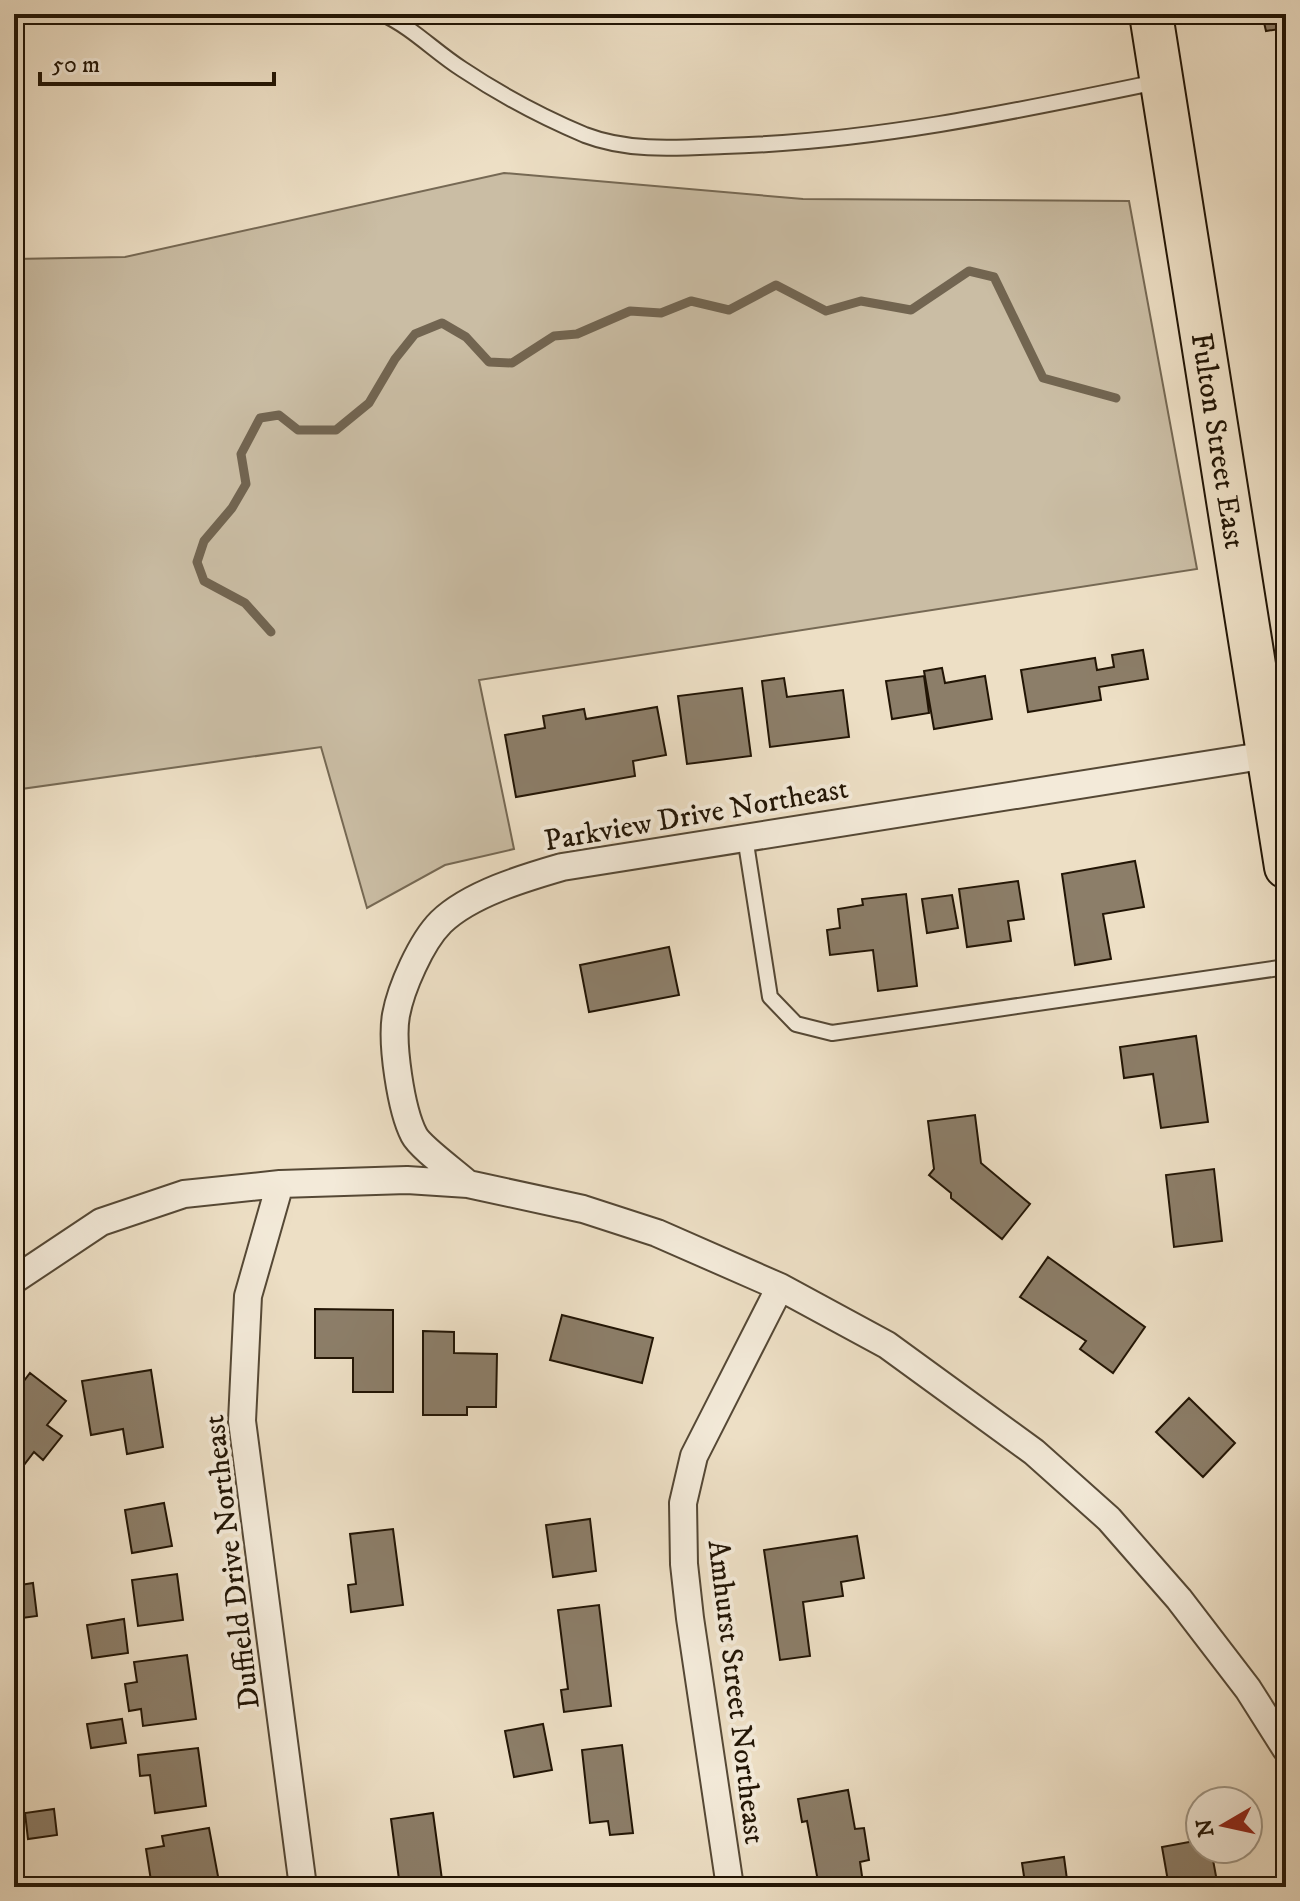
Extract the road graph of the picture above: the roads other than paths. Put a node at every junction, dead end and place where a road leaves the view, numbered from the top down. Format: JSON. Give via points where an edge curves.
{"nodes":[{"id":1,"x":383,"y":14,"type":"edge"},
{"id":2,"x":1151,"y":14,"type":"edge"},
{"id":3,"x":1161,"y":81,"type":"junction"},
{"id":4,"x":1268,"y":755,"type":"junction"},
{"id":5,"x":745,"y":837,"type":"junction"},
{"id":6,"x":1286,"y":867,"type":"edge"},
{"id":7,"x":1286,"y":967,"type":"edge"},
{"id":8,"x":280,"y":1184,"type":"junction"},
{"id":9,"x":468,"y":1184,"type":"junction"},
{"id":10,"x":14,"y":1277,"type":"edge"},
{"id":11,"x":780,"y":1287,"type":"junction"},
{"id":12,"x":1286,"y":1749,"type":"edge"},
{"id":13,"x":303,"y":1887,"type":"edge"},
{"id":14,"x":730,"y":1887,"type":"edge"}],
"edges":[{"from":1,"to":3,"type":"lane","via":[[518,104],[589,136],[650,149],[772,145],[900,131]]},
{"from":2,"to":3,"type":"main road","name":"Fulton Street East"},
{"from":3,"to":4,"type":"main road","name":"Fulton Street East"},
{"from":4,"to":5,"type":"street","name":"Parkview Drive Northeast"},
{"from":4,"to":6,"type":"main road","name":"Fulton Street East"},
{"from":5,"to":7,"type":"lane","via":[[770,997],[796,1024],[832,1033]]},
{"from":5,"to":9,"type":"street","name":"Parkview Drive Northeast","via":[[521,878],[471,901],[440,923],[413,965],[400,1002],[395,1057],[414,1137]]},
{"from":8,"to":9,"type":"street"},
{"from":8,"to":10,"type":"street","via":[[184,1194],[101,1222]]},
{"from":8,"to":13,"type":"street","name":"Duffield Drive Northeast","via":[[248,1296],[242,1421]]},
{"from":9,"to":11,"type":"street","via":[[657,1233]]},
{"from":11,"to":12,"type":"street","via":[[934,1377],[1034,1452],[1109,1519],[1179,1599]]},
{"from":11,"to":14,"type":"street","name":"Amhurst Street Northeast","via":[[694,1456],[683,1503],[690,1618]]}]}
